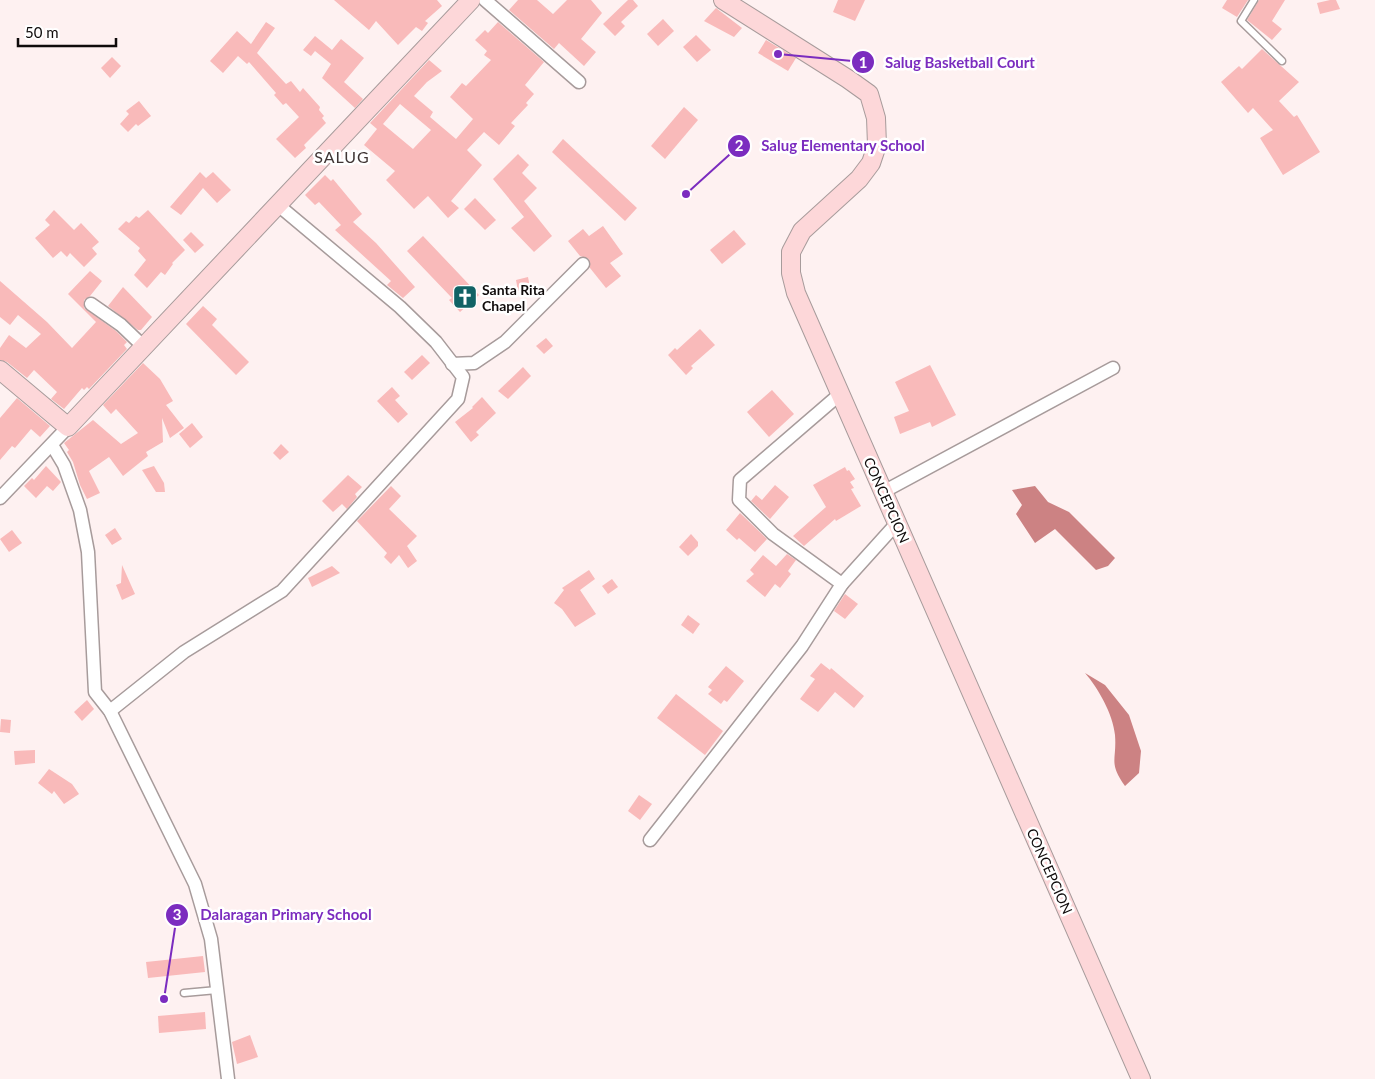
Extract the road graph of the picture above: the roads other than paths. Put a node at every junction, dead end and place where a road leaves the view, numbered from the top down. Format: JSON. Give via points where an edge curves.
{"nodes":[{"id":1,"x":471,"y":0,"type":"edge"},
{"id":2,"x":485,"y":0,"type":"edge"},
{"id":3,"x":723,"y":0,"type":"edge"},
{"id":4,"x":1254,"y":0,"type":"edge"},
{"id":5,"x":1282,"y":61,"type":"dead end"},
{"id":6,"x":579,"y":82,"type":"dead end"},
{"id":7,"x":278,"y":205,"type":"junction"},
{"id":8,"x":583,"y":264,"type":"dead end"},
{"id":9,"x":91,"y":304,"type":"dead end"},
{"id":10,"x":144,"y":347,"type":"junction"},
{"id":11,"x":452,"y":364,"type":"junction"},
{"id":12,"x":1113,"y":368,"type":"dead end"},
{"id":13,"x":0,"y":370,"type":"edge"},
{"id":14,"x":840,"y":394,"type":"junction"},
{"id":15,"x":68,"y":427,"type":"junction"},
{"id":16,"x":52,"y":445,"type":"junction"},
{"id":17,"x":883,"y":492,"type":"junction"},
{"id":18,"x":0,"y":498,"type":"edge"},
{"id":19,"x":897,"y":523,"type":"junction"},
{"id":20,"x":842,"y":584,"type":"junction"},
{"id":21,"x":110,"y":711,"type":"junction"},
{"id":22,"x":650,"y":840,"type":"dead end"},
{"id":23,"x":218,"y":990,"type":"junction"},
{"id":24,"x":184,"y":993,"type":"dead end"},
{"id":25,"x":228,"y":1079,"type":"edge"},
{"id":26,"x":1141,"y":1079,"type":"edge"}],
"edges":[{"from":1,"to":7,"type":"main road"},
{"from":2,"to":6,"type":"street"},
{"from":3,"to":14,"type":"main road","name":"CONCEPCION","via":[[869,94],[876,118],[877,145],[871,163],[859,179],[802,231],[791,252],[791,273],[796,293]]},
{"from":4,"to":5,"type":"lane","via":[[1241,21]]},
{"from":7,"to":10,"type":"main road"},
{"from":7,"to":11,"type":"street","via":[[400,307],[436,342]]},
{"from":8,"to":11,"type":"street","via":[[505,342],[474,363]]},
{"from":9,"to":10,"type":"street","via":[[121,325]]},
{"from":10,"to":15,"type":"main road"},
{"from":11,"to":21,"type":"street","via":[[463,377],[458,399],[282,591],[184,652]]},
{"from":12,"to":17,"type":"street"},
{"from":13,"to":15,"type":"main road"},
{"from":14,"to":17,"type":"main road","name":"CONCEPCION"},
{"from":14,"to":20,"type":"street","via":[[740,480],[738,490],[739,500],[773,534]]},
{"from":15,"to":16,"type":"street"},
{"from":16,"to":18,"type":"street"},
{"from":16,"to":21,"type":"street","via":[[64,465],[80,510],[88,552],[96,692]]},
{"from":17,"to":19,"type":"main road","name":"CONCEPCION"},
{"from":19,"to":20,"type":"street"},
{"from":19,"to":26,"type":"main road","name":"CONCEPCION"},
{"from":20,"to":22,"type":"street","via":[[802,646]]},
{"from":21,"to":23,"type":"street","via":[[195,884],[211,939]]},
{"from":23,"to":24,"type":"lane"},
{"from":23,"to":25,"type":"street"}]}
